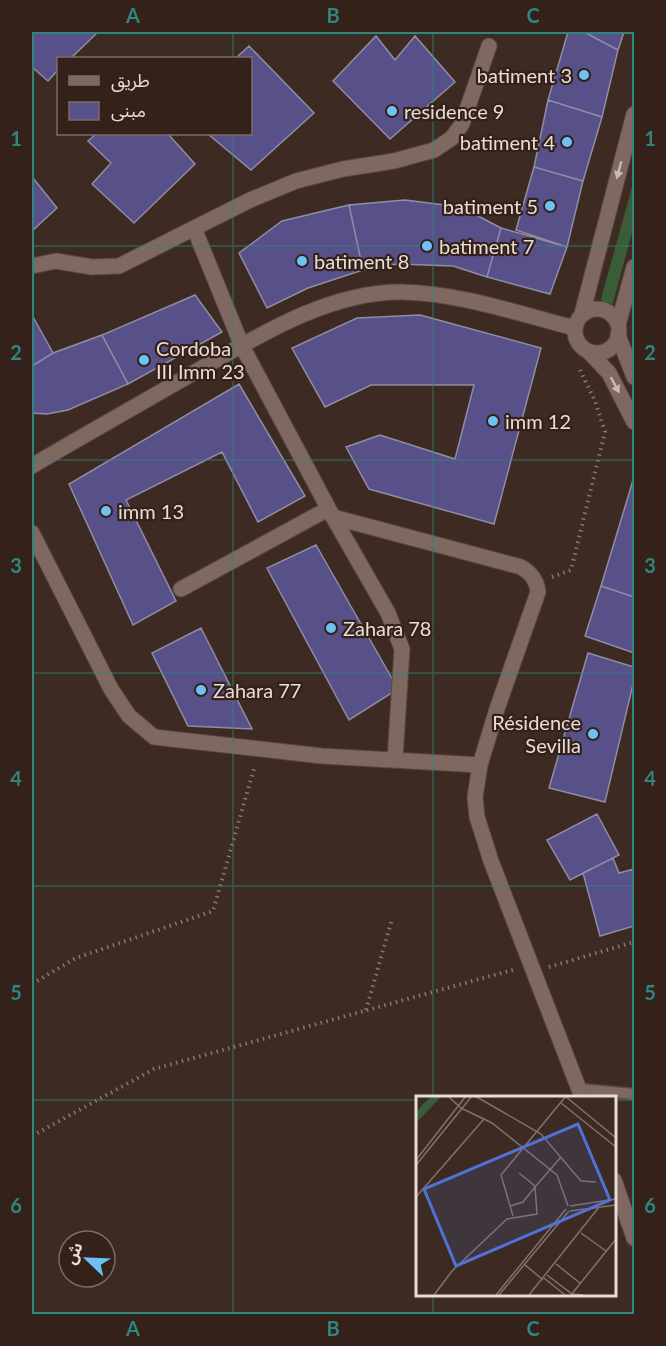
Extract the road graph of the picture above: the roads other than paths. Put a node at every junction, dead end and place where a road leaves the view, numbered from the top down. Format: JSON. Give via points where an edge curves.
{"nodes":[{"id":1,"x":489,"y":46,"type":"dead end"},
{"id":2,"x":634,"y":114,"type":"edge"},
{"id":3,"x":194,"y":228,"type":"junction"},
{"id":4,"x":32,"y":266,"type":"edge"},
{"id":5,"x":634,"y":267,"type":"edge"},
{"id":6,"x":618,"y":330,"type":"junction"},
{"id":7,"x":581,"y":334,"type":"junction"},
{"id":8,"x":242,"y":346,"type":"junction"},
{"id":9,"x":634,"y":377,"type":"edge"},
{"id":10,"x":634,"y":422,"type":"edge"},
{"id":11,"x":32,"y":466,"type":"edge"},
{"id":12,"x":330,"y":513,"type":"junction"},
{"id":13,"x":32,"y":533,"type":"edge"},
{"id":14,"x":182,"y":589,"type":"dead end"},
{"id":15,"x":395,"y":759,"type":"junction"},
{"id":16,"x":480,"y":765,"type":"junction"},
{"id":17,"x":581,"y":1093,"type":"edge"},
{"id":18,"x":634,"y":1094,"type":"edge"},
{"id":19,"x":615,"y":1183,"type":"edge"},
{"id":20,"x":634,"y":1238,"type":"edge"}],
"edges":[{"from":1,"to":3,"type":"street","via":[[468,110],[445,144],[394,161],[296,181]]},
{"from":2,"to":7,"type":"street","one_way":true},
{"from":3,"to":4,"type":"street","via":[[119,266],[92,267],[57,261]]},
{"from":3,"to":8,"type":"street"},
{"from":5,"to":6,"type":"street"},
{"from":6,"to":7,"type":"street","via":[[611,348],[597,353]]},
{"from":6,"to":7,"type":"street","via":[[607,311],[598,309]]},
{"from":6,"to":9,"type":"street"},
{"from":7,"to":8,"type":"street","via":[[435,295],[391,293],[349,297],[313,310]]},
{"from":7,"to":10,"type":"street","one_way":true,"via":[[609,373]]},
{"from":8,"to":11,"type":"street"},
{"from":8,"to":12,"type":"street"},
{"from":12,"to":14,"type":"street"},
{"from":12,"to":15,"type":"street","via":[[388,613],[402,649]]},
{"from":12,"to":16,"type":"street","via":[[521,567],[537,583]]},
{"from":13,"to":15,"type":"street","via":[[111,689],[138,726],[163,739],[322,756]]},
{"from":15,"to":16,"type":"street"},
{"from":16,"to":17,"type":"street","via":[[475,796],[477,817]]},
{"from":17,"to":18,"type":"lane"},
{"from":19,"to":20,"type":"street"}]}
